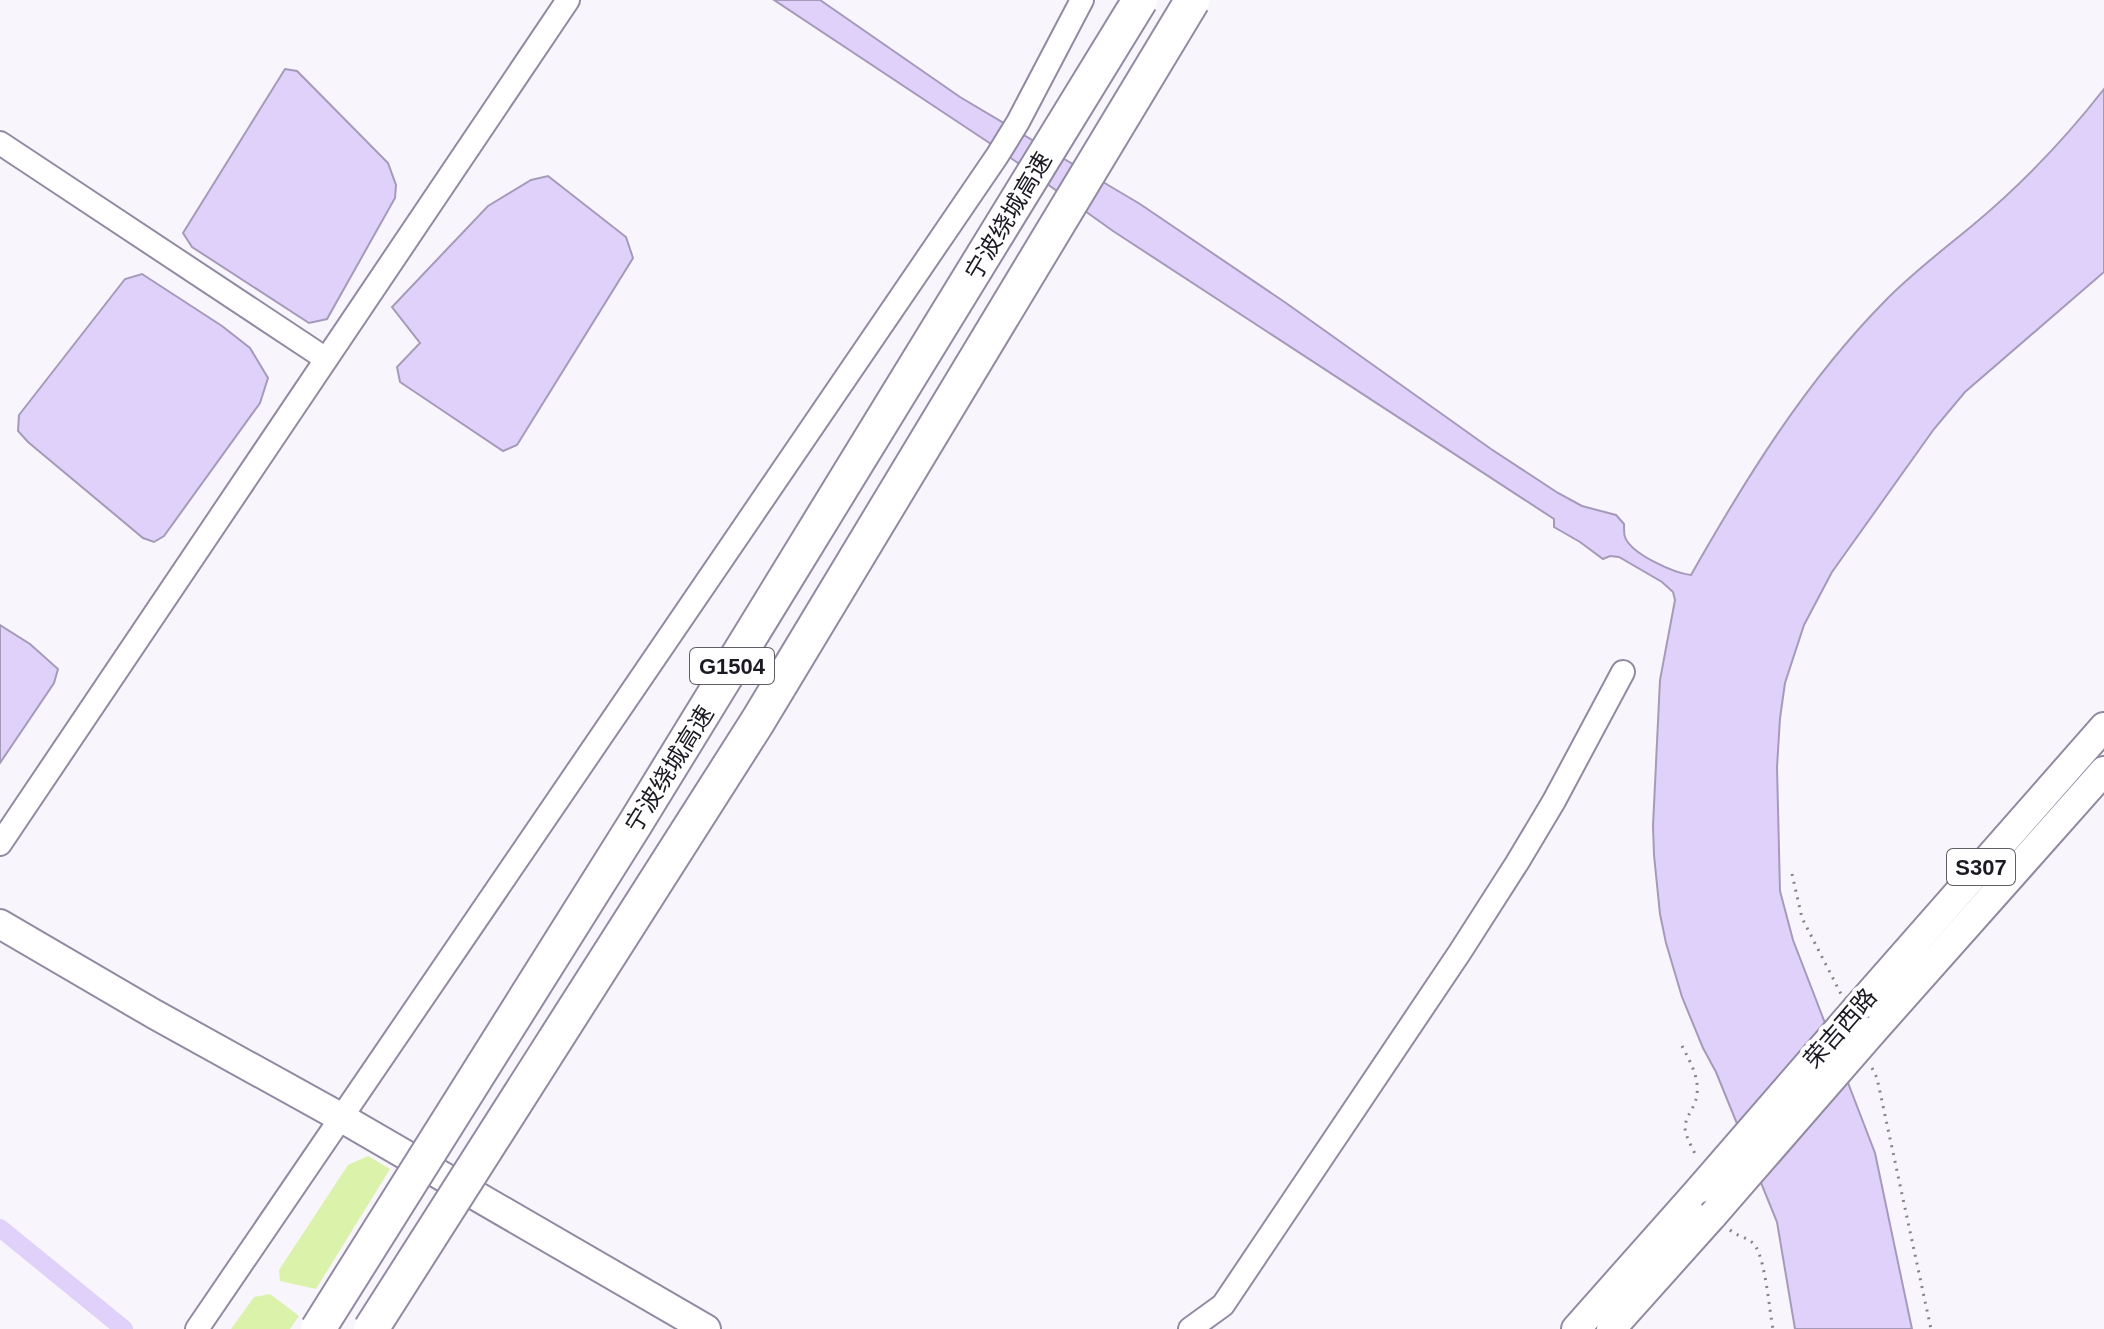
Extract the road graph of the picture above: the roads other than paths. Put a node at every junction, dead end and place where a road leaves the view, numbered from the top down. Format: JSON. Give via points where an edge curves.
{"nodes":[{"id":1,"x":568,"y":0,"type":"edge"},
{"id":2,"x":1082,"y":0,"type":"edge"},
{"id":3,"x":1140,"y":0,"type":"edge"},
{"id":4,"x":1192,"y":1,"type":"edge"},
{"id":5,"x":0,"y":143,"type":"edge"},
{"id":6,"x":326,"y":359,"type":"junction"},
{"id":7,"x":1623,"y":672,"type":"dead end"},
{"id":8,"x":2104,"y":727,"type":"edge"},
{"id":9,"x":2104,"y":771,"type":"edge"},
{"id":10,"x":0,"y":844,"type":"edge"},
{"id":11,"x":0,"y":924,"type":"edge"},
{"id":12,"x":342,"y":1118,"type":"junction"},
{"id":13,"x":197,"y":1329,"type":"edge"},
{"id":14,"x":318,"y":1329,"type":"edge"},
{"id":15,"x":371,"y":1329,"type":"edge"},
{"id":16,"x":706,"y":1329,"type":"edge"},
{"id":17,"x":1190,"y":1329,"type":"edge"},
{"id":18,"x":1576,"y":1329,"type":"edge"},
{"id":19,"x":1611,"y":1329,"type":"edge"}],
"edges":[{"from":1,"to":6,"type":"street"},
{"from":2,"to":12,"type":"street","via":[[997,156]]},
{"from":3,"to":14,"type":"highway","name":"宁波绕城高速","number":"G1504","bridge":true},
{"from":4,"to":15,"type":"highway","name":"宁波绕城高速","number":"G1504","bridge":true,"via":[[758,721]]},
{"from":5,"to":6,"type":"street"},
{"from":6,"to":10,"type":"street"},
{"from":7,"to":17,"type":"street","via":[[1554,801],[1460,952],[1223,1305]]},
{"from":8,"to":18,"type":"main road","name":"荣吉西路","number":"S307","bridge":true,"via":[[1852,1006]]},
{"from":9,"to":19,"type":"main road","name":"荣吉西路","number":"S307","bridge":true},
{"from":11,"to":12,"type":"main road"},
{"from":12,"to":13,"type":"street"},
{"from":12,"to":16,"type":"main road"}]}
